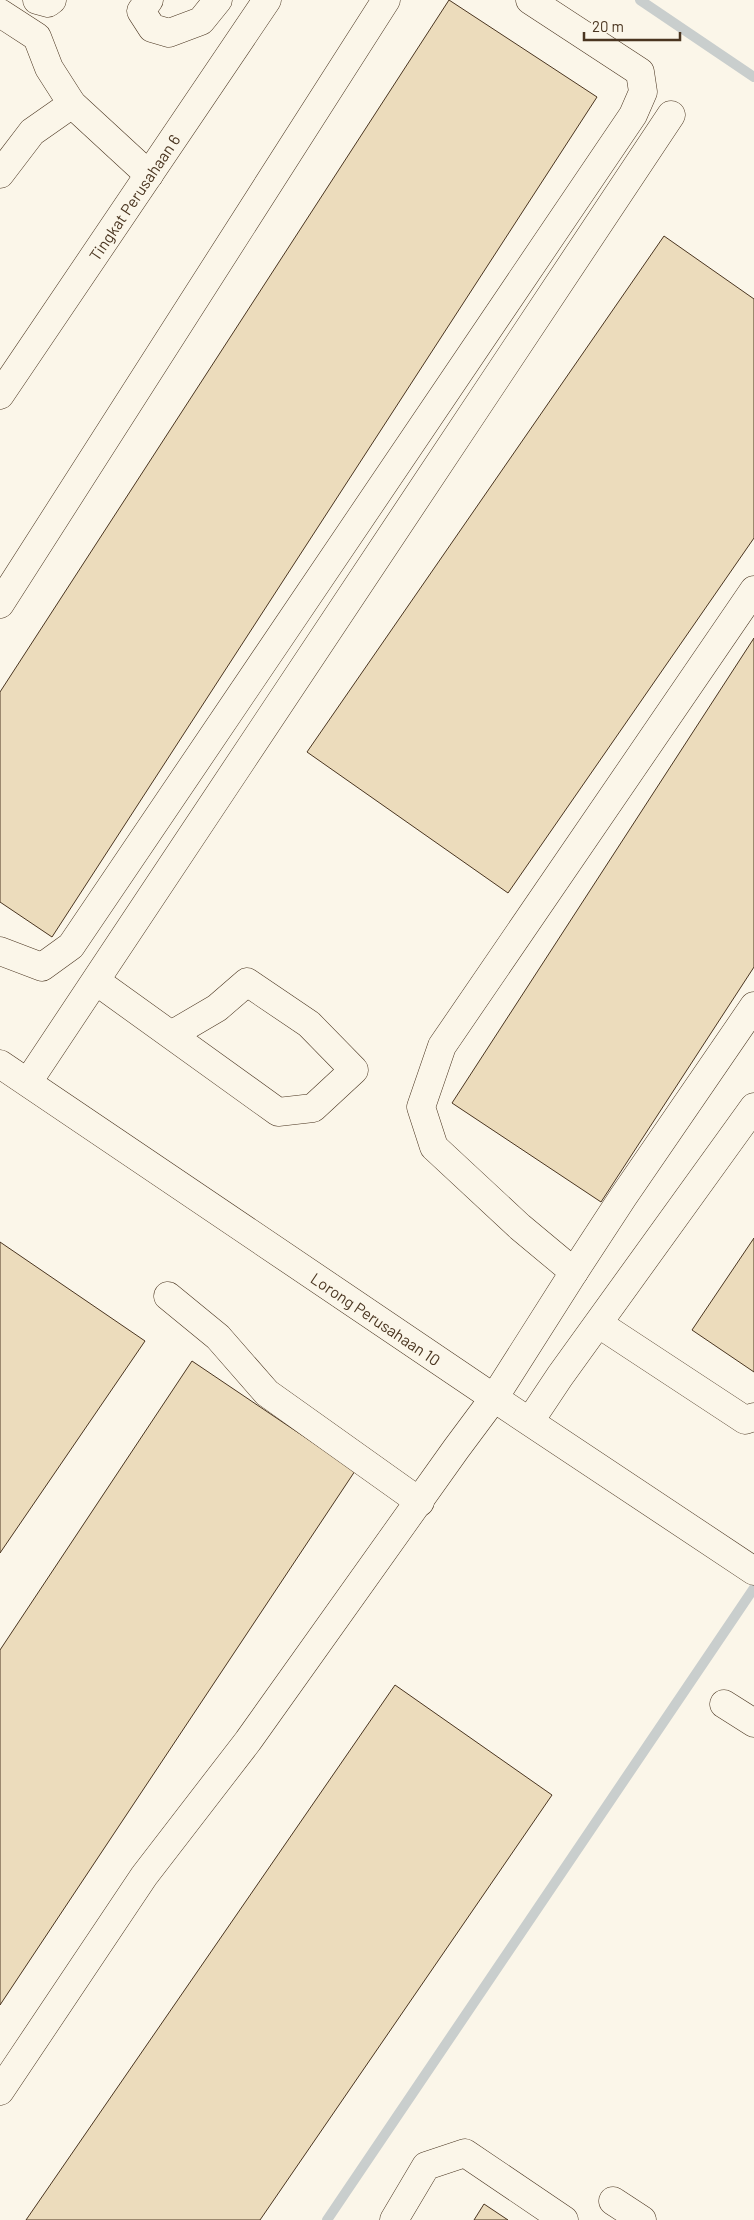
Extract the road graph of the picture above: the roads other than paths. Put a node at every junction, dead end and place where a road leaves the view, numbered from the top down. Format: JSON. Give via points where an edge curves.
{"nodes":[{"id":1,"x":37,"y":0,"type":"edge"},
{"id":2,"x":52,"y":0,"type":"edge"},
{"id":3,"x":149,"y":0,"type":"edge"},
{"id":4,"x":218,"y":0,"type":"edge"},
{"id":5,"x":267,"y":0,"type":"edge"},
{"id":6,"x":386,"y":0,"type":"edge"},
{"id":7,"x":530,"y":0,"type":"edge"},
{"id":8,"x":0,"y":13,"type":"edge"},
{"id":9,"x":72,"y":104,"type":"junction"},
{"id":10,"x":671,"y":115,"type":"dead end"},
{"id":11,"x":0,"y":174,"type":"edge"},
{"id":12,"x":149,"y":175,"type":"junction"},
{"id":13,"x":0,"y":395,"type":"edge"},
{"id":14,"x":754,"y":590,"type":"edge"},
{"id":15,"x":0,"y":604,"type":"edge"},
{"id":16,"x":0,"y":951,"type":"edge"},
{"id":17,"x":96,"y":981,"type":"junction"},
{"id":18,"x":754,"y":1006,"type":"edge"},
{"id":19,"x":171,"y":1035,"type":"junction"},
{"id":20,"x":0,"y":1064,"type":"edge"},
{"id":21,"x":28,"y":1082,"type":"junction"},
{"id":22,"x":754,"y":1107,"type":"edge"},
{"id":23,"x":574,"y":1272,"type":"junction"},
{"id":24,"x":168,"y":1296,"type":"dead end"},
{"id":25,"x":599,"y":1324,"type":"junction"},
{"id":26,"x":494,"y":1398,"type":"junction"},
{"id":27,"x":754,"y":1418,"type":"edge"},
{"id":28,"x":530,"y":1421,"type":"junction"},
{"id":29,"x":420,"y":1502,"type":"junction"},
{"id":30,"x":754,"y":1571,"type":"edge"},
{"id":31,"x":724,"y":1704,"type":"dead end"},
{"id":32,"x":754,"y":1723,"type":"edge"},
{"id":33,"x":0,"y":2091,"type":"edge"},
{"id":34,"x":613,"y":2201,"type":"dead end"},
{"id":35,"x":394,"y":2220,"type":"edge"},
{"id":36,"x":564,"y":2220,"type":"edge"},
{"id":37,"x":642,"y":2220,"type":"edge"}],
"edges":[{"from":1,"to":2,"type":"street","via":[[48,3]]},
{"from":3,"to":4,"type":"street","via":[[141,11],[152,28],[169,33],[202,21]]},
{"from":5,"to":12,"type":"street","name":"Tingkat Perusahaan 6"},
{"from":6,"to":15,"type":"street"},
{"from":7,"to":16,"type":"street","via":[[640,72],[643,92],[633,115],[71,946],[42,967]]},
{"from":8,"to":9,"type":"street","via":[[38,37],[48,68]]},
{"from":9,"to":11,"type":"street","via":[[32,132]]},
{"from":9,"to":12,"type":"street"},
{"from":10,"to":17,"type":"street"},
{"from":12,"to":13,"type":"street","name":"Tingkat Perusahaan 6"},
{"from":14,"to":23,"type":"street","via":[[442,1046],[421,1107],[434,1147]]},
{"from":17,"to":19,"type":"street"},
{"from":17,"to":21,"type":"street"},
{"from":18,"to":23,"type":"street"},
{"from":19,"to":19,"type":"street","via":[[278,1112],[313,1108],[354,1070],[309,1024],[247,982],[217,1008]]},
{"from":20,"to":21,"type":"street","name":"Lorong Perusahaan 10"},
{"from":21,"to":26,"type":"street","name":"Lorong Perusahaan 10"},
{"from":22,"to":25,"type":"street"},
{"from":23,"to":26,"type":"street"},
{"from":24,"to":29,"type":"street","via":[[218,1337],[267,1393]]},
{"from":25,"to":27,"type":"street","via":[[745,1420]]},
{"from":25,"to":28,"type":"street"},
{"from":26,"to":28,"type":"street","name":"Lorong Perusahaan 10"},
{"from":26,"to":29,"type":"street"},
{"from":28,"to":30,"type":"street","name":"Lorong Perusahaan 10"},
{"from":29,"to":33,"type":"street","via":[[248,1741],[144,1876]]},
{"from":31,"to":32,"type":"street"},
{"from":34,"to":37,"type":"street"},
{"from":35,"to":36,"type":"street","via":[[426,2166],[465,2153]]}]}
